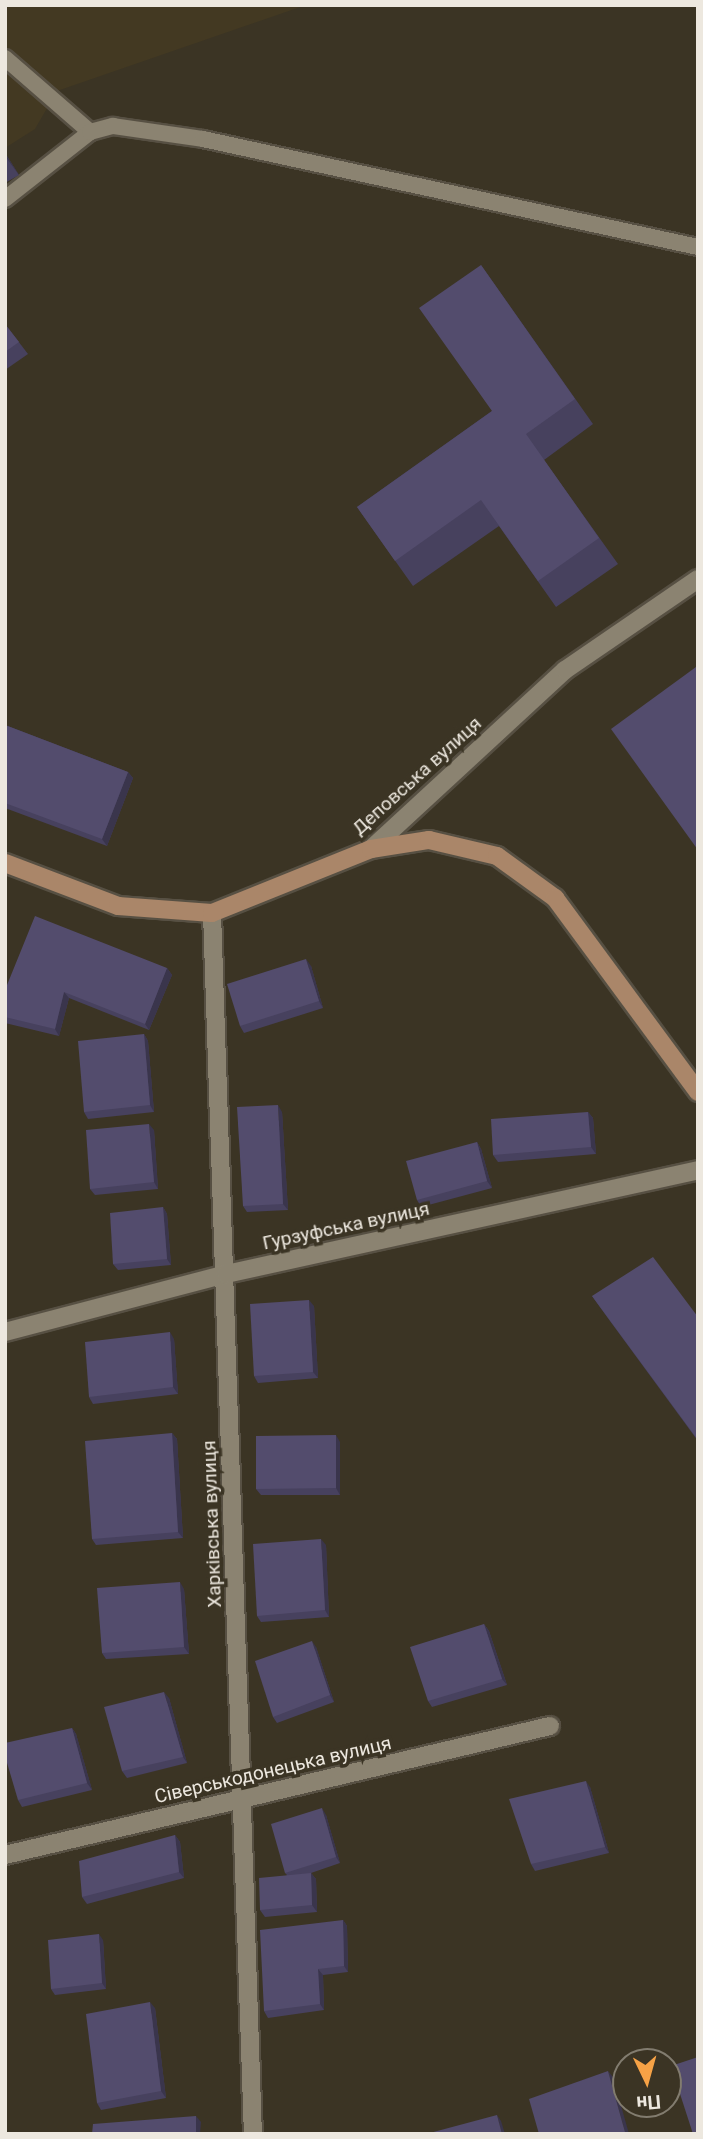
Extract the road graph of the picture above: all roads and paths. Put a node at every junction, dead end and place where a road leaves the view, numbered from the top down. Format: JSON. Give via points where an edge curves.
{"nodes":[{"id":1,"x":5,"y":58,"type":"edge"},
{"id":2,"x":90,"y":132,"type":"junction"},
{"id":3,"x":5,"y":199,"type":"edge"},
{"id":4,"x":698,"y":247,"type":"edge"},
{"id":5,"x":698,"y":579,"type":"edge"},
{"id":6,"x":371,"y":849,"type":"junction"},
{"id":7,"x":5,"y":863,"type":"edge"},
{"id":8,"x":212,"y":912,"type":"junction"},
{"id":9,"x":698,"y":1092,"type":"edge"},
{"id":10,"x":698,"y":1170,"type":"edge"},
{"id":11,"x":226,"y":1274,"type":"junction"},
{"id":12,"x":5,"y":1332,"type":"edge"},
{"id":13,"x":550,"y":1726,"type":"dead end"},
{"id":14,"x":242,"y":1799,"type":"junction"},
{"id":15,"x":5,"y":1855,"type":"edge"},
{"id":16,"x":253,"y":2134,"type":"edge"}],
"edges":[{"from":1,"to":2,"type":"lane"},
{"from":2,"to":3,"type":"lane"},
{"from":2,"to":4,"type":"lane","via":[[113,126],[191,136]]},
{"from":5,"to":6,"type":"street","name":"Деповська вулиця","via":[[565,670]]},
{"from":6,"to":8,"type":"main road","name":"Деповська вулиця"},
{"from":6,"to":9,"type":"main road","via":[[429,840],[496,856],[555,898]]},
{"from":7,"to":8,"type":"main road","name":"Деповська вулиця","via":[[118,905]]},
{"from":8,"to":11,"type":"street","name":"Харківська вулиця"},
{"from":10,"to":11,"type":"street","name":"Гурзуфська вулиця"},
{"from":11,"to":12,"type":"street","name":"Гурзуфська вулиця"},
{"from":11,"to":14,"type":"street","name":"Харківська вулиця"},
{"from":13,"to":14,"type":"street","name":"Сіверськодонецька вулиця"},
{"from":14,"to":15,"type":"street","name":"Сіверськодонецька вулиця"},
{"from":14,"to":16,"type":"street","name":"Харківська вулиця"}]}
